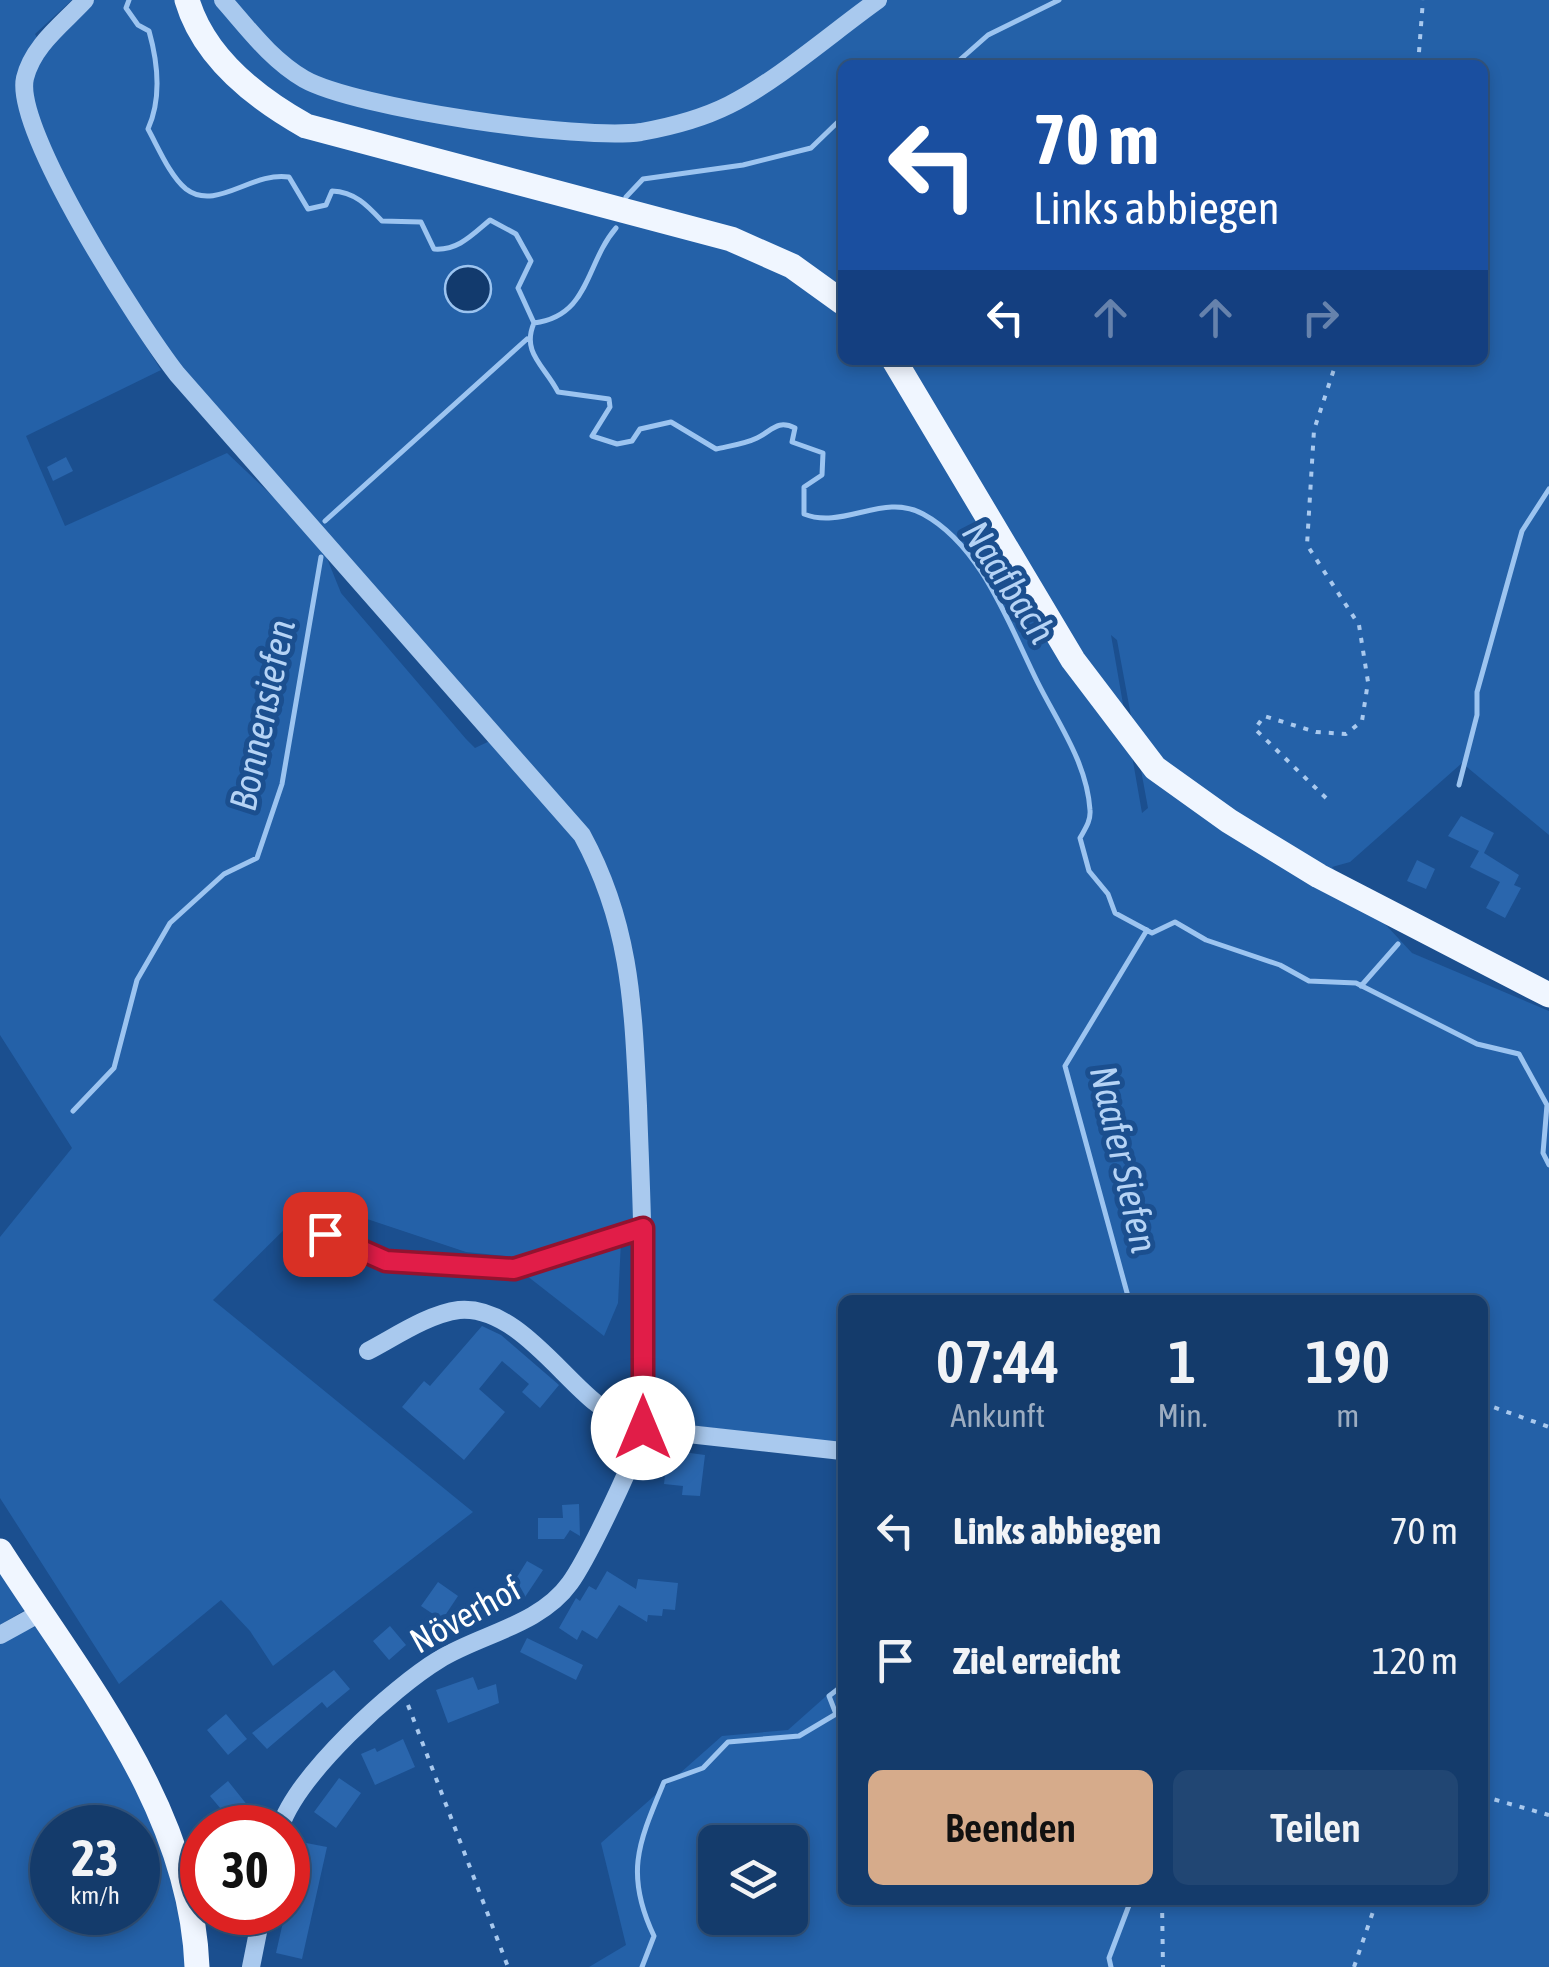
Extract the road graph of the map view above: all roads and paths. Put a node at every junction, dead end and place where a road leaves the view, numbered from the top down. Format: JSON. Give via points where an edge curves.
{"nodes":[{"id":1,"x":85,"y":0,"type":"edge"},
{"id":2,"x":187,"y":0,"type":"edge"},
{"id":3,"x":223,"y":0,"type":"edge"},
{"id":4,"x":878,"y":0,"type":"edge"},
{"id":5,"x":1424,"y":0,"type":"edge"},
{"id":6,"x":1418,"y":60,"type":"edge"},
{"id":7,"x":838,"y":299,"type":"edge"},
{"id":8,"x":897,"y":365,"type":"edge"},
{"id":9,"x":1334,"y":365,"type":"edge"},
{"id":10,"x":1326,"y":798,"type":"dead end"},
{"id":11,"x":1549,"y":995,"type":"edge"},
{"id":12,"x":643,"y":1228,"type":"junction"},
{"id":13,"x":325,"y":1234,"type":"dead end"},
{"id":14,"x":368,"y":1352,"type":"dead end"},
{"id":15,"x":1488,"y":1405,"type":"edge"},
{"id":16,"x":1549,"y":1427,"type":"edge"},
{"id":17,"x":642,"y":1431,"type":"junction"},
{"id":18,"x":838,"y":1452,"type":"edge"},
{"id":19,"x":0,"y":1551,"type":"edge"},
{"id":20,"x":40,"y":1613,"type":"junction"},
{"id":21,"x":0,"y":1635,"type":"edge"},
{"id":22,"x":400,"y":1692,"type":"junction"},
{"id":23,"x":1488,"y":1798,"type":"edge"},
{"id":24,"x":292,"y":1805,"type":"edge"},
{"id":25,"x":1549,"y":1815,"type":"edge"},
{"id":26,"x":1162,"y":1905,"type":"edge"},
{"id":27,"x":1375,"y":1905,"type":"edge"},
{"id":28,"x":257,"y":1935,"type":"edge"},
{"id":29,"x":198,"y":1967,"type":"edge"},
{"id":30,"x":251,"y":1967,"type":"edge"},
{"id":31,"x":508,"y":1967,"type":"edge"},
{"id":32,"x":1163,"y":1967,"type":"edge"},
{"id":33,"x":1354,"y":1967,"type":"edge"}],
"edges":[{"from":1,"to":12,"type":"street","via":[[32,60],[24,98],[120,291],[177,374],[550,794],[602,872],[628,958]]},
{"from":2,"to":7,"type":"main road","via":[[211,47],[236,76],[262,102],[306,126],[731,239],[792,266]]},
{"from":3,"to":4,"type":"street","via":[[277,60],[335,92],[583,133],[639,132],[729,105]]},
{"from":5,"to":6,"type":"path"},
{"from":8,"to":11,"type":"main road","via":[[1072,660],[1156,768],[1319,876]]},
{"from":9,"to":10,"type":"path","via":[[1314,430],[1307,544],[1359,624],[1368,682],[1362,722],[1346,734],[1264,716],[1255,729]]},
{"from":12,"to":13,"type":"street","via":[[514,1269],[386,1261]]},
{"from":12,"to":17,"type":"street"},
{"from":14,"to":17,"type":"street","via":[[459,1310],[486,1312],[532,1341],[595,1402]]},
{"from":15,"to":16,"type":"path"},
{"from":17,"to":18,"type":"street"},
{"from":17,"to":22,"type":"street","name":"Növerhof","via":[[570,1583],[546,1607],[439,1659]]},
{"from":19,"to":20,"type":"main road"},
{"from":20,"to":21,"type":"street"},
{"from":20,"to":29,"type":"main road","via":[[152,1796],[189,1900]]},
{"from":22,"to":24,"type":"street","name":"Növerhof","via":[[310,1772]]},
{"from":22,"to":31,"type":"path"},
{"from":23,"to":25,"type":"path"},
{"from":26,"to":32,"type":"path"},
{"from":27,"to":33,"type":"path"},
{"from":28,"to":30,"type":"street"}]}
